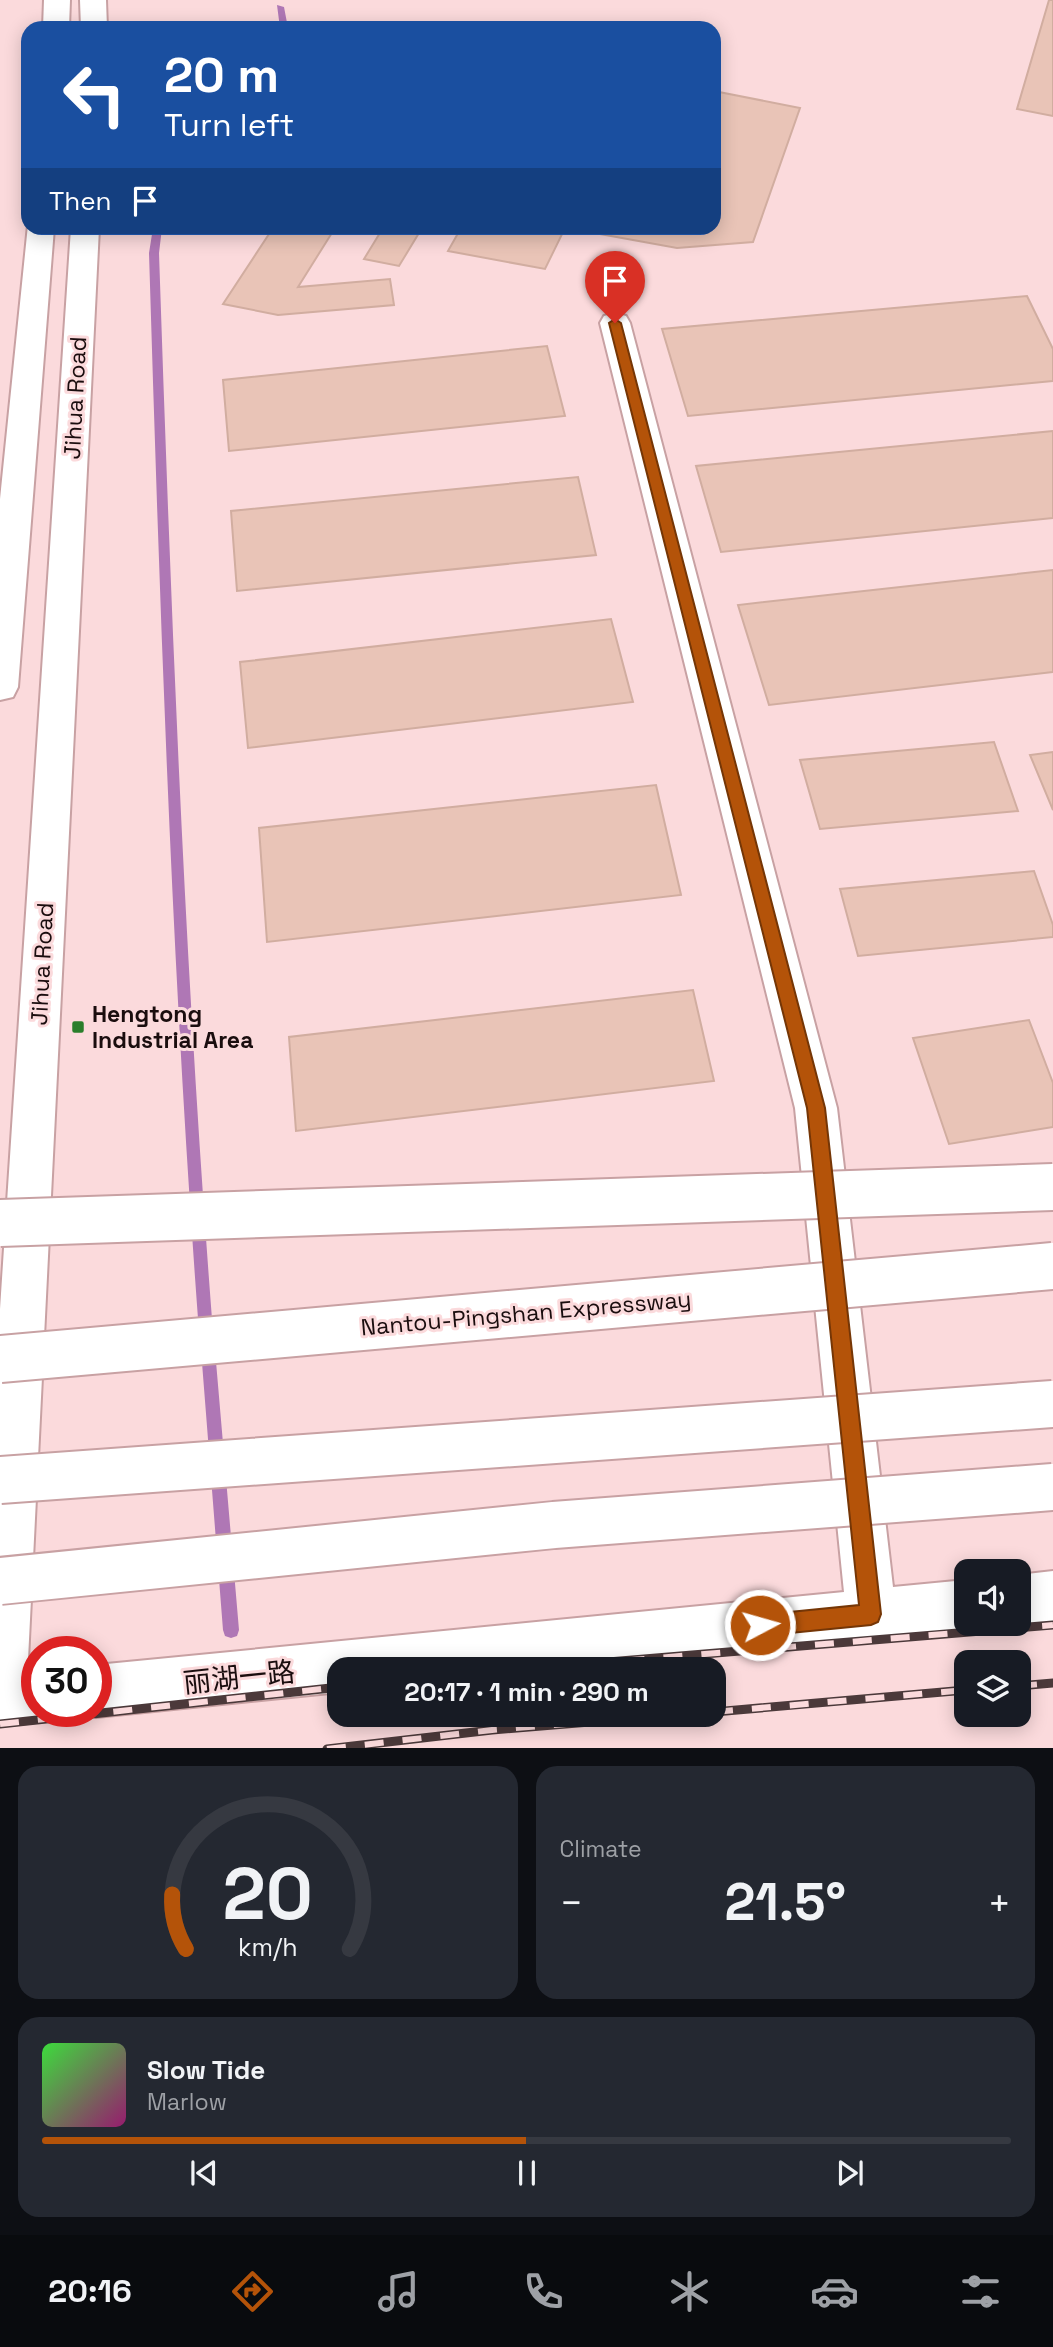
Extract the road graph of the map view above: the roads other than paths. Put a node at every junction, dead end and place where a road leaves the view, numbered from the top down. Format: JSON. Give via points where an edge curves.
{"nodes":[{"id":1,"x":57,"y":0,"type":"edge"},
{"id":2,"x":93,"y":0,"type":"edge"},
{"id":3,"x":56,"y":21,"type":"edge"},
{"id":4,"x":94,"y":21,"type":"edge"},
{"id":5,"x":39,"y":235,"type":"edge"},
{"id":6,"x":85,"y":235,"type":"edge"},
{"id":7,"x":615,"y":323,"type":"dead end"},
{"id":8,"x":0,"y":687,"type":"edge"},
{"id":9,"x":1053,"y":1187,"type":"edge"},
{"id":10,"x":0,"y":1223,"type":"edge"},
{"id":11,"x":1053,"y":1266,"type":"edge"},
{"id":12,"x":0,"y":1359,"type":"edge"},
{"id":13,"x":1053,"y":1404,"type":"edge"},
{"id":14,"x":0,"y":1480,"type":"edge"},
{"id":15,"x":1053,"y":1487,"type":"edge"},
{"id":16,"x":0,"y":1581,"type":"edge"},
{"id":17,"x":1053,"y":1596,"type":"edge"},
{"id":18,"x":1031,"y":1599,"type":"edge"},
{"id":19,"x":954,"y":1606,"type":"edge"},
{"id":20,"x":871,"y":1614,"type":"junction"},
{"id":21,"x":112,"y":1689,"type":"edge"},
{"id":22,"x":21,"y":1698,"type":"edge"},
{"id":23,"x":0,"y":1700,"type":"edge"}],
"edges":[{"from":1,"to":3,"type":"main road"},
{"from":2,"to":4,"type":"main road"},
{"from":5,"to":8,"type":"main road","name":"Jihua Road"},
{"from":6,"to":23,"type":"main road","name":"Jihua Road"},
{"from":7,"to":20,"type":"main road","via":[[816,1108]]},
{"from":9,"to":10,"type":"main road","bridge":true},
{"from":11,"to":12,"type":"main road","name":"Nantou-Pingshan Expressway","bridge":true},
{"from":13,"to":14,"type":"main road","bridge":true},
{"from":15,"to":16,"type":"main road","bridge":true,"via":[[554,1525]]},
{"from":17,"to":18,"type":"main road"},
{"from":19,"to":20,"type":"main road","name":"丽湖一路"},
{"from":20,"to":21,"type":"main road","name":"丽湖一路"},
{"from":22,"to":23,"type":"main road"}]}
